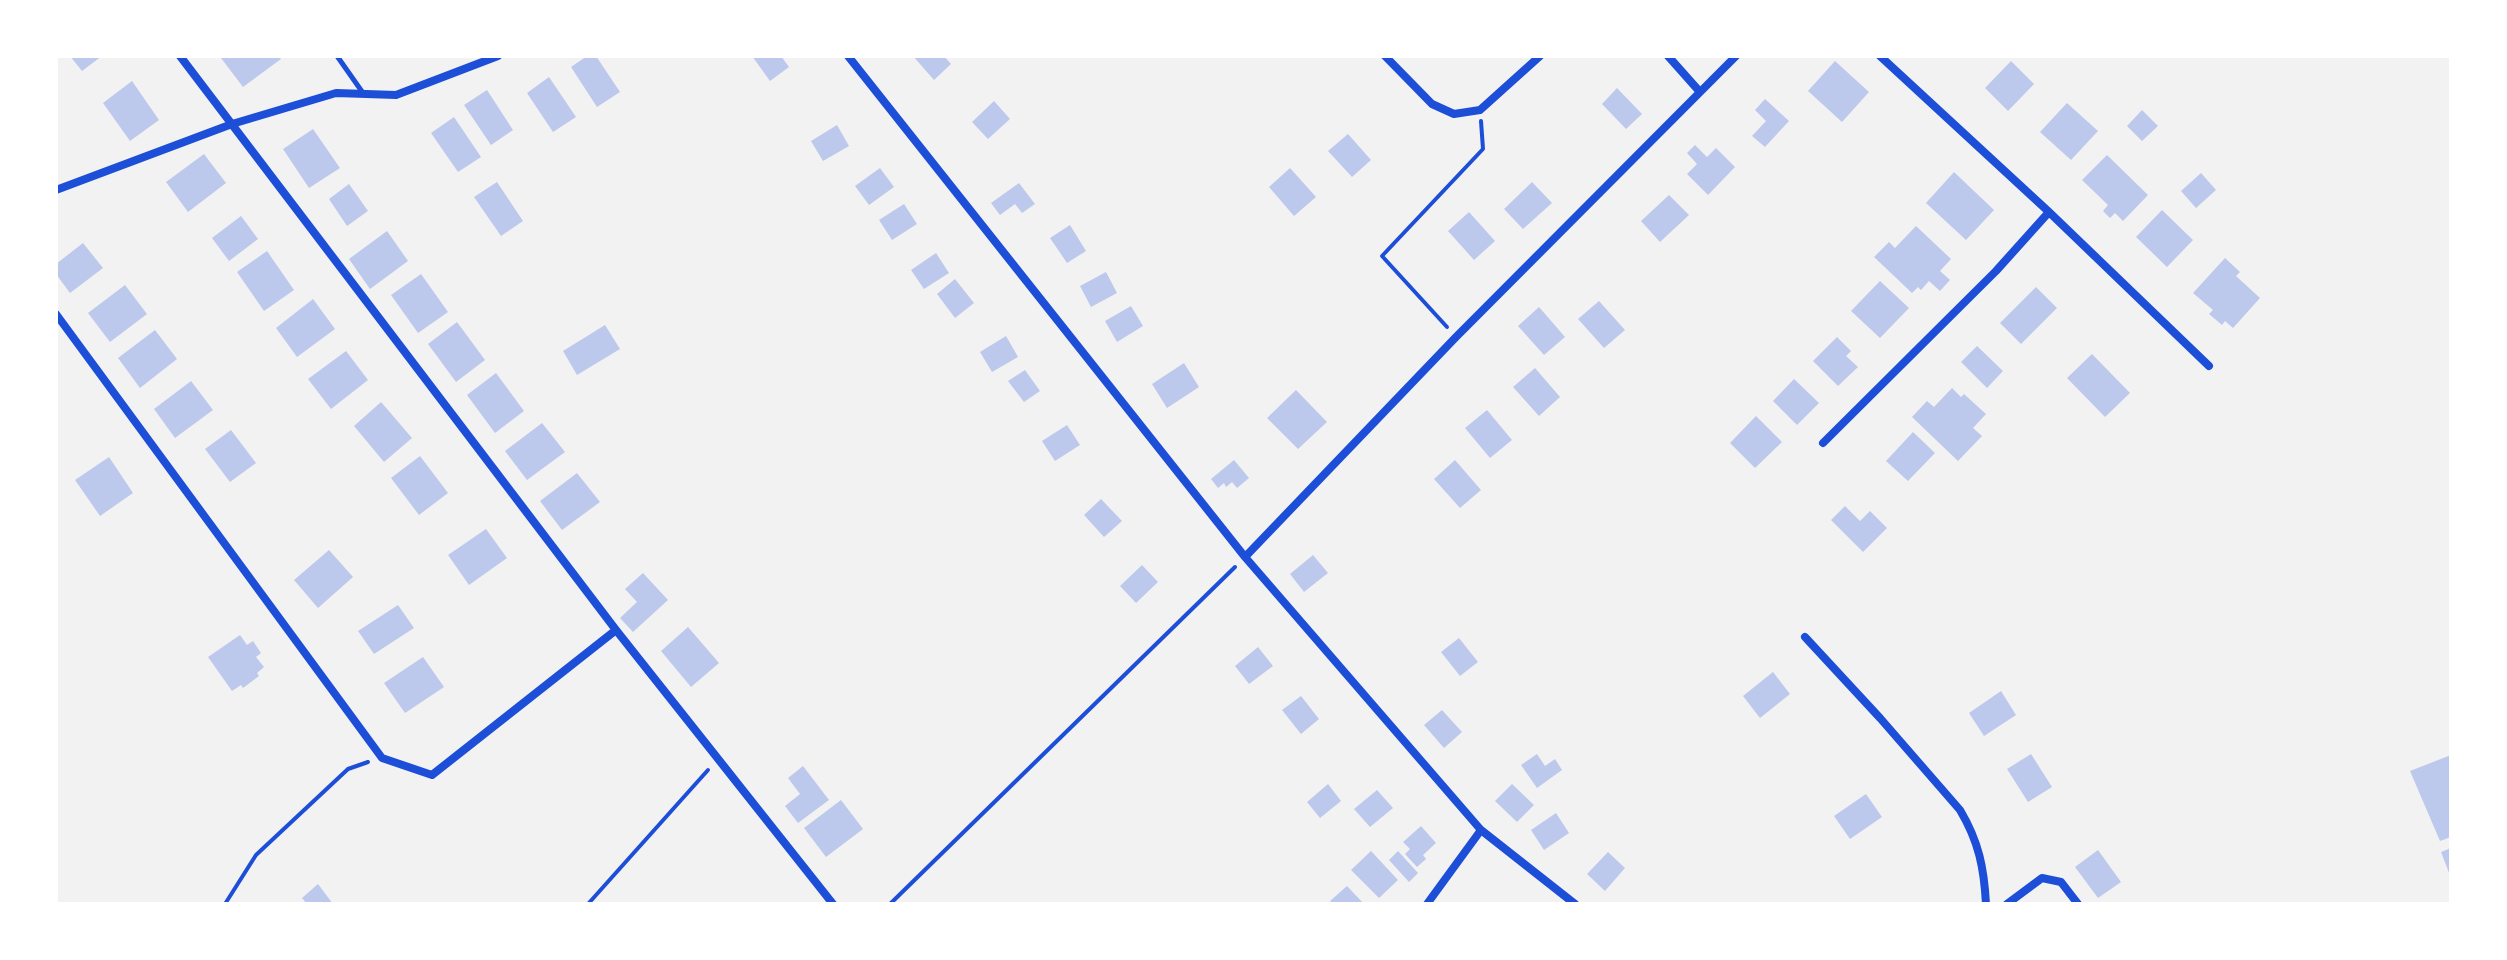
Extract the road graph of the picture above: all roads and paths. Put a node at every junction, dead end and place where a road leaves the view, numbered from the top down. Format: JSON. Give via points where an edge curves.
{"nodes":[{"id":1,"x":180,"y":56,"type":"edge"},
{"id":2,"x":337,"y":56,"type":"edge"},
{"id":3,"x":498,"y":56,"type":"edge"},
{"id":4,"x":848,"y":56,"type":"edge"},
{"id":5,"x":1385,"y":56,"type":"edge"},
{"id":6,"x":1540,"y":56,"type":"edge"},
{"id":7,"x":1668,"y":56,"type":"edge"},
{"id":8,"x":1736,"y":56,"type":"edge"},
{"id":9,"x":1880,"y":56,"type":"edge"},
{"id":10,"x":1700,"y":92,"type":"junction"},
{"id":11,"x":363,"y":94,"type":"junction"},
{"id":12,"x":1480,"y":110,"type":"junction"},
{"id":13,"x":232,"y":124,"type":"junction"},
{"id":14,"x":56,"y":190,"type":"edge"},
{"id":15,"x":2049,"y":212,"type":"junction"},
{"id":16,"x":56,"y":314,"type":"edge"},
{"id":17,"x":1456,"y":337,"type":"junction"},
{"id":18,"x":2209,"y":366,"type":"dead end"},
{"id":19,"x":1823,"y":443,"type":"dead end"},
{"id":20,"x":1245,"y":557,"type":"junction"},
{"id":21,"x":616,"y":630,"type":"junction"},
{"id":22,"x":1805,"y":637,"type":"dead end"},
{"id":23,"x":382,"y":758,"type":"junction"},
{"id":24,"x":718,"y":759,"type":"junction"},
{"id":25,"x":1481,"y":830,"type":"junction"},
{"id":26,"x":225,"y":904,"type":"edge"},
{"id":27,"x":588,"y":904,"type":"edge"},
{"id":28,"x":833,"y":904,"type":"edge"},
{"id":29,"x":890,"y":904,"type":"edge"},
{"id":30,"x":1427,"y":904,"type":"edge"},
{"id":31,"x":1575,"y":904,"type":"edge"},
{"id":32,"x":1986,"y":904,"type":"edge"},
{"id":33,"x":2007,"y":904,"type":"edge"},
{"id":34,"x":2078,"y":904,"type":"edge"}],
"edges":[{"from":1,"to":13,"type":"street"},
{"from":2,"to":11,"type":"lane"},
{"from":3,"to":11,"type":"street","via":[[396,95]]},
{"from":4,"to":20,"type":"street"},
{"from":5,"to":12,"type":"street","via":[[1432,104],[1454,114]]},
{"from":6,"to":12,"type":"street"},
{"from":7,"to":10,"type":"street"},
{"from":8,"to":10,"type":"street"},
{"from":9,"to":15,"type":"street"},
{"from":10,"to":17,"type":"street"},
{"from":11,"to":13,"type":"street","via":[[336,93]]},
{"from":12,"to":17,"type":"path","via":[[1483,149],[1382,256]]},
{"from":13,"to":14,"type":"street"},
{"from":13,"to":21,"type":"street"},
{"from":15,"to":18,"type":"street"},
{"from":15,"to":19,"type":"street"},
{"from":16,"to":23,"type":"street"},
{"from":17,"to":20,"type":"street"},
{"from":20,"to":25,"type":"street"},
{"from":20,"to":29,"type":"path"},
{"from":21,"to":23,"type":"street","via":[[432,775]]},
{"from":21,"to":24,"type":"street"},
{"from":22,"to":32,"type":"street","via":[[1960,810],[1984,869]]},
{"from":23,"to":26,"type":"path","via":[[348,769],[337,779],[256,855]]},
{"from":24,"to":27,"type":"path"},
{"from":24,"to":28,"type":"street"},
{"from":25,"to":30,"type":"street"},
{"from":25,"to":31,"type":"street"},
{"from":33,"to":34,"type":"street","via":[[2042,878],[2061,882]]}]}
